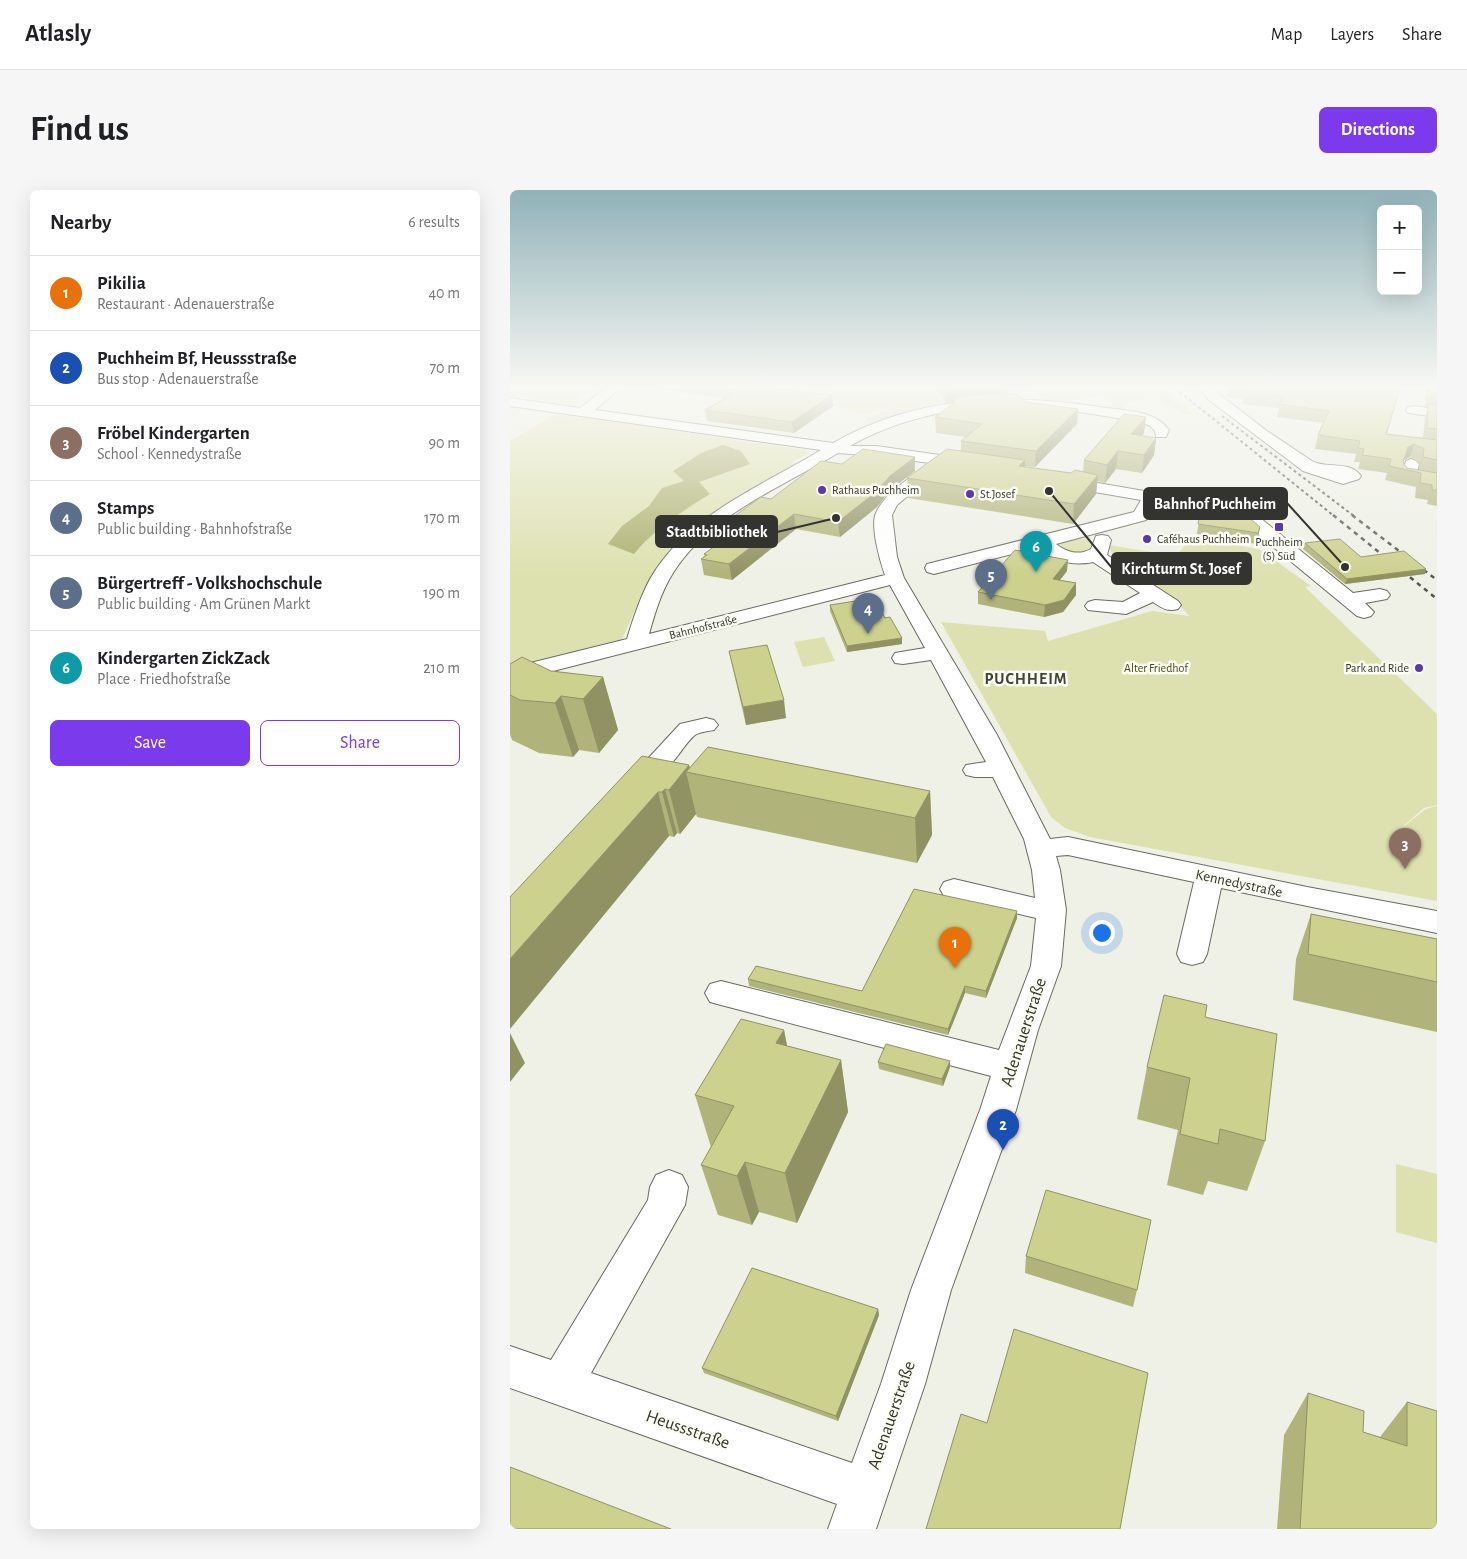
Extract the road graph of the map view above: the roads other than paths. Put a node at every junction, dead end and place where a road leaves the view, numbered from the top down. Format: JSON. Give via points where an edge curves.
{"nodes":[{"id":1,"x":832,"y":450,"type":"edge"},
{"id":2,"x":849,"y":450,"type":"edge"},
{"id":3,"x":1286,"y":450,"type":"edge"},
{"id":4,"x":939,"y":463,"type":"junction"},
{"id":5,"x":1411,"y":464,"type":"dead end"},
{"id":6,"x":969,"y":468,"type":"edge"},
{"id":7,"x":1309,"y":468,"type":"dead end"},
{"id":8,"x":1047,"y":480,"type":"edge"},
{"id":9,"x":1437,"y":481,"type":"edge"},
{"id":10,"x":1151,"y":498,"type":"junction"},
{"id":11,"x":1106,"y":526,"type":"junction"},
{"id":12,"x":1048,"y":540,"type":"junction"},
{"id":13,"x":1095,"y":555,"type":"junction"},
{"id":14,"x":934,"y":568,"type":"dead end"},
{"id":15,"x":895,"y":578,"type":"junction"},
{"id":16,"x":1154,"y":594,"type":"junction"},
{"id":17,"x":1380,"y":596,"type":"dead end"},
{"id":18,"x":1171,"y":605,"type":"dead end"},
{"id":19,"x":1095,"y":606,"type":"dead end"},
{"id":20,"x":636,"y":643,"type":"junction"},
{"id":21,"x":938,"y":652,"type":"junction"},
{"id":22,"x":903,"y":658,"type":"dead end"},
{"id":23,"x":510,"y":675,"type":"edge"},
{"id":24,"x":706,"y":725,"type":"dead end"},
{"id":25,"x":655,"y":781,"type":"edge"},
{"id":26,"x":1040,"y":849,"type":"junction"},
{"id":27,"x":1209,"y":876,"type":"junction"},
{"id":28,"x":954,"y":889,"type":"dead end"},
{"id":29,"x":1051,"y":910,"type":"junction"},
{"id":30,"x":1437,"y":922,"type":"edge"},
{"id":31,"x":1192,"y":954,"type":"dead end"},
{"id":32,"x":721,"y":993,"type":"dead end"},
{"id":33,"x":1012,"y":1067,"type":"junction"},
{"id":34,"x":669,"y":1187,"type":"dead end"},
{"id":35,"x":510,"y":1367,"type":"edge"},
{"id":36,"x":560,"y":1385,"type":"junction"},
{"id":37,"x":859,"y":1510,"type":"edge"}],
"edges":[{"from":1,"to":20,"type":"street","via":[[723,513],[689,542],[664,571],[648,603]]},
{"from":2,"to":4,"type":"street","via":[[867,457]]},
{"from":3,"to":7,"type":"street"},
{"from":4,"to":6,"type":"street"},
{"from":4,"to":15,"type":"street","name":"Adenauerstraße","via":[[891,502],[883,514],[888,557]]},
{"from":5,"to":9,"type":"street","via":[[1409,478]]},
{"from":8,"to":10,"type":"street"},
{"from":10,"to":11,"type":"street","via":[[1140,516]]},
{"from":10,"to":17,"type":"street","via":[[1220,509],[1248,518],[1356,606]]},
{"from":11,"to":12,"type":"street"},
{"from":11,"to":13,"type":"street","via":[[1100,552]]},
{"from":12,"to":13,"type":"street","via":[[1050,549],[1062,555],[1072,558]]},
{"from":12,"to":14,"type":"street"},
{"from":13,"to":16,"type":"street"},
{"from":15,"to":20,"type":"street","name":"Bahnhofstraße","via":[[690,638]]},
{"from":15,"to":21,"type":"street","name":"Adenauerstraße"},
{"from":16,"to":18,"type":"street"},
{"from":16,"to":19,"type":"street","via":[[1126,608]]},
{"from":20,"to":23,"type":"street","name":"Bahnhofstraße"},
{"from":21,"to":22,"type":"street"},
{"from":21,"to":26,"type":"street","name":"Adenauerstraße","via":[[985,735],[988,770]]},
{"from":24,"to":25,"type":"street","via":[[688,729]]},
{"from":26,"to":27,"type":"street","name":"Kennedystraße","via":[[1068,846]]},
{"from":26,"to":29,"type":"street","name":"Adenauerstraße"},
{"from":27,"to":30,"type":"street","name":"Kennedystraße"},
{"from":27,"to":31,"type":"street"},
{"from":28,"to":29,"type":"street"},
{"from":29,"to":33,"type":"street","name":"Adenauerstraße","via":[[1046,966]]},
{"from":32,"to":33,"type":"street"},
{"from":33,"to":37,"type":"street","name":"Adenauerstraße","via":[[931,1290],[903,1384]]},
{"from":34,"to":36,"type":"street","via":[[666,1205]]},
{"from":35,"to":36,"type":"street","name":"Heussstraße"},
{"from":36,"to":37,"type":"street","name":"Heussstraße"}]}
